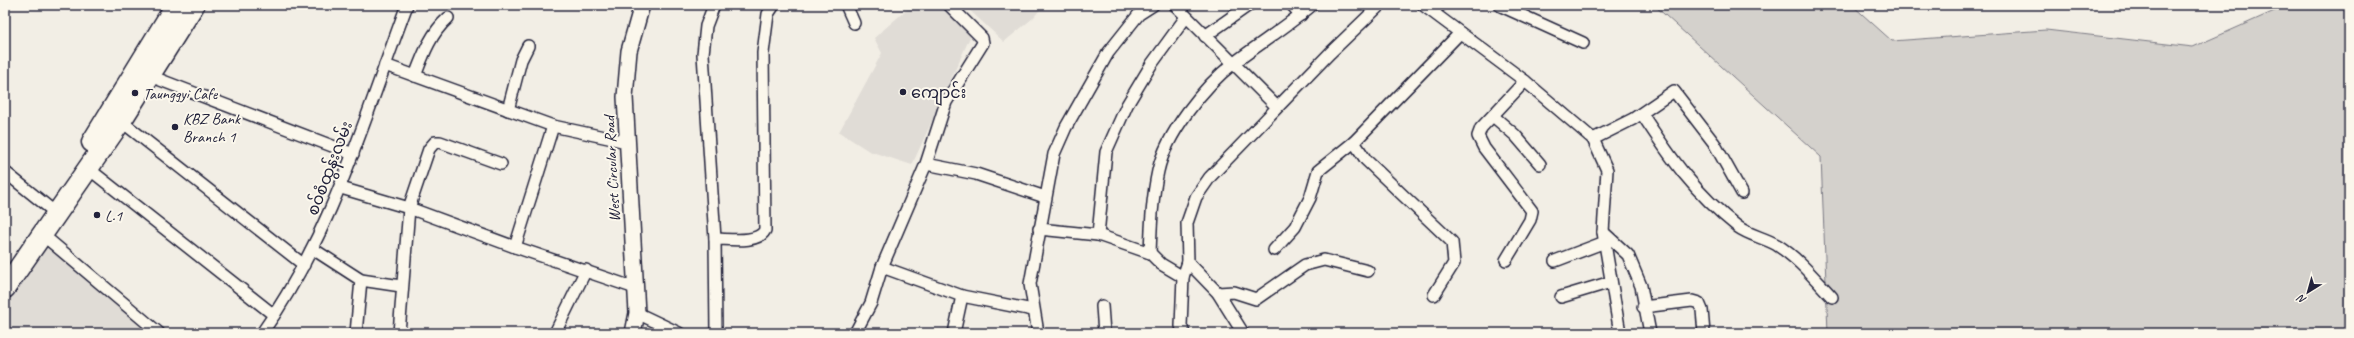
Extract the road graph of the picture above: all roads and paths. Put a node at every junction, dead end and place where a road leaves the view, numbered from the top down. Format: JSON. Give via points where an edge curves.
{"nodes":[{"id":1,"x":176,"y":5,"type":"edge"},
{"id":2,"x":194,"y":5,"type":"edge"},
{"id":3,"x":407,"y":5,"type":"edge"},
{"id":4,"x":642,"y":5,"type":"edge"},
{"id":5,"x":714,"y":5,"type":"edge"},
{"id":6,"x":774,"y":5,"type":"edge"},
{"id":7,"x":846,"y":5,"type":"edge"},
{"id":8,"x":949,"y":5,"type":"edge"},
{"id":9,"x":1153,"y":5,"type":"edge"},
{"id":10,"x":1175,"y":5,"type":"edge"},
{"id":11,"x":1249,"y":5,"type":"edge"},
{"id":12,"x":1292,"y":5,"type":"edge"},
{"id":13,"x":1312,"y":5,"type":"edge"},
{"id":14,"x":1380,"y":5,"type":"edge"},
{"id":15,"x":1441,"y":5,"type":"edge"},
{"id":16,"x":1499,"y":5,"type":"edge"},
{"id":17,"x":1426,"y":7,"type":"edge"},
{"id":18,"x":1301,"y":15,"type":"junction"},
{"id":19,"x":448,"y":18,"type":"dead end"},
{"id":20,"x":1186,"y":18,"type":"junction"},
{"id":21,"x":854,"y":23,"type":"dead end"},
{"id":22,"x":1460,"y":33,"type":"junction"},
{"id":23,"x":1205,"y":36,"type":"junction"},
{"id":24,"x":1583,"y":44,"type":"dead end"},
{"id":25,"x":528,"y":46,"type":"dead end"},
{"id":26,"x":1233,"y":63,"type":"junction"},
{"id":27,"x":384,"y":65,"type":"junction"},
{"id":28,"x":150,"y":76,"type":"junction"},
{"id":29,"x":415,"y":76,"type":"junction"},
{"id":30,"x":1525,"y":81,"type":"junction"},
{"id":31,"x":1277,"y":107,"type":"junction"},
{"id":32,"x":508,"y":110,"type":"junction"},
{"id":33,"x":1642,"y":114,"type":"junction"},
{"id":34,"x":1494,"y":116,"type":"junction"},
{"id":35,"x":121,"y":121,"type":"junction"},
{"id":36,"x":554,"y":126,"type":"junction"},
{"id":37,"x":1593,"y":139,"type":"junction"},
{"id":38,"x":627,"y":142,"type":"junction"},
{"id":39,"x":1354,"y":142,"type":"junction"},
{"id":40,"x":353,"y":154,"type":"junction"},
{"id":41,"x":501,"y":164,"type":"dead end"},
{"id":42,"x":926,"y":164,"type":"junction"},
{"id":43,"x":1540,"y":164,"type":"dead end"},
{"id":44,"x":89,"y":169,"type":"junction"},
{"id":45,"x":5,"y":172,"type":"edge"},
{"id":46,"x":341,"y":188,"type":"junction"},
{"id":47,"x":1742,"y":193,"type":"dead end"},
{"id":48,"x":1046,"y":197,"type":"junction"},
{"id":49,"x":409,"y":208,"type":"junction"},
{"id":50,"x":53,"y":211,"type":"junction"},
{"id":51,"x":1039,"y":229,"type":"junction"},
{"id":52,"x":43,"y":235,"type":"junction"},
{"id":53,"x":1098,"y":235,"type":"junction"},
{"id":54,"x":1604,"y":237,"type":"junction"},
{"id":55,"x":715,"y":239,"type":"junction"},
{"id":56,"x":515,"y":247,"type":"junction"},
{"id":57,"x":313,"y":249,"type":"junction"},
{"id":58,"x":1274,"y":250,"type":"dead end"},
{"id":59,"x":1150,"y":253,"type":"junction"},
{"id":60,"x":1506,"y":260,"type":"dead end"},
{"id":61,"x":1555,"y":261,"type":"dead end"},
{"id":62,"x":1188,"y":262,"type":"junction"},
{"id":63,"x":304,"y":266,"type":"junction"},
{"id":64,"x":882,"y":267,"type":"junction"},
{"id":65,"x":5,"y":268,"type":"edge"},
{"id":66,"x":586,"y":270,"type":"junction"},
{"id":67,"x":1368,"y":271,"type":"dead end"},
{"id":68,"x":1183,"y":277,"type":"junction"},
{"id":69,"x":361,"y":280,"type":"junction"},
{"id":70,"x":1611,"y":282,"type":"junction"},
{"id":71,"x":401,"y":286,"type":"junction"},
{"id":72,"x":5,"y":288,"type":"edge"},
{"id":73,"x":635,"y":288,"type":"junction"},
{"id":74,"x":1218,"y":293,"type":"junction"},
{"id":75,"x":1434,"y":295,"type":"dead end"},
{"id":76,"x":962,"y":296,"type":"junction"},
{"id":77,"x":1561,"y":297,"type":"dead end"},
{"id":78,"x":1832,"y":297,"type":"dead end"},
{"id":79,"x":1102,"y":306,"type":"dead end"},
{"id":80,"x":1643,"y":307,"type":"junction"},
{"id":81,"x":1033,"y":310,"type":"junction"},
{"id":82,"x":637,"y":313,"type":"junction"},
{"id":83,"x":274,"y":315,"type":"junction"},
{"id":84,"x":159,"y":333,"type":"edge"},
{"id":85,"x":262,"y":333,"type":"edge"},
{"id":86,"x":356,"y":333,"type":"edge"},
{"id":87,"x":399,"y":333,"type":"edge"},
{"id":88,"x":555,"y":333,"type":"edge"},
{"id":89,"x":633,"y":333,"type":"edge"},
{"id":90,"x":679,"y":333,"type":"edge"},
{"id":91,"x":716,"y":333,"type":"edge"},
{"id":92,"x":855,"y":333,"type":"edge"},
{"id":93,"x":954,"y":333,"type":"edge"},
{"id":94,"x":1038,"y":333,"type":"edge"},
{"id":95,"x":1104,"y":333,"type":"edge"},
{"id":96,"x":1184,"y":333,"type":"edge"},
{"id":97,"x":1243,"y":333,"type":"edge"},
{"id":98,"x":1620,"y":333,"type":"edge"},
{"id":99,"x":1650,"y":333,"type":"edge"},
{"id":100,"x":1704,"y":333,"type":"edge"}],
"edges":[{"from":1,"to":50,"type":"highway","via":[[69,180]]},
{"from":2,"to":28,"type":"highway"},
{"from":3,"to":27,"type":"street","name":"စဝ်စံထွန်းလမ်း"},
{"from":4,"to":38,"type":"street","name":"West Circular Road","via":[[629,51],[625,97]]},
{"from":5,"to":55,"type":"street","via":[[706,26],[703,54]]},
{"from":6,"to":55,"type":"street","via":[[767,19],[763,53],[765,230],[763,235],[756,238]]},
{"from":7,"to":21,"type":"street"},
{"from":8,"to":42,"type":"street","via":[[984,43],[946,102]]},
{"from":9,"to":48,"type":"street","via":[[1139,14],[1108,53],[1066,127],[1054,154]]},
{"from":10,"to":20,"type":"street"},
{"from":11,"to":23,"type":"street"},
{"from":12,"to":18,"type":"street"},
{"from":13,"to":18,"type":"street"},
{"from":14,"to":31,"type":"street"},
{"from":15,"to":17,"type":"street"},
{"from":16,"to":24,"type":"street"},
{"from":17,"to":22,"type":"street"},
{"from":18,"to":26,"type":"street"},
{"from":19,"to":29,"type":"street","via":[[440,25],[427,47]]},
{"from":20,"to":23,"type":"street"},
{"from":20,"to":53,"type":"street","via":[[1151,66],[1127,105],[1106,152]]},
{"from":22,"to":30,"type":"street"},
{"from":22,"to":39,"type":"street"},
{"from":23,"to":26,"type":"street"},
{"from":25,"to":32,"type":"street","via":[[521,60]]},
{"from":26,"to":31,"type":"street"},
{"from":26,"to":59,"type":"street","via":[[1211,84],[1167,146],[1158,170]]},
{"from":27,"to":29,"type":"street"},
{"from":27,"to":40,"type":"street","name":"စဝ်စံထွန်းလမ်း"},
{"from":28,"to":35,"type":"highway"},
{"from":28,"to":40,"type":"street"},
{"from":29,"to":32,"type":"street"},
{"from":30,"to":34,"type":"street"},
{"from":30,"to":37,"type":"street"},
{"from":31,"to":62,"type":"street","via":[[1210,177],[1196,197],[1187,224]]},
{"from":32,"to":36,"type":"street"},
{"from":33,"to":37,"type":"street"},
{"from":33,"to":47,"type":"street","via":[[1674,91],[1678,93],[1714,143]]},
{"from":33,"to":78,"type":"street","via":[[1675,165],[1699,193],[1740,228],[1776,245],[1797,259]]},
{"from":34,"to":43,"type":"street","via":[[1516,136]]},
{"from":34,"to":60,"type":"street","via":[[1481,128],[1479,141],[1532,211],[1530,220]]},
{"from":35,"to":44,"type":"highway"},
{"from":35,"to":63,"type":"street"},
{"from":36,"to":38,"type":"street"},
{"from":36,"to":56,"type":"street"},
{"from":37,"to":54,"type":"street","via":[[1607,170]]},
{"from":38,"to":73,"type":"street","name":"West Circular Road"},
{"from":39,"to":58,"type":"street","via":[[1318,171],[1310,198],[1295,227]]},
{"from":39,"to":75,"type":"street","via":[[1366,160],[1452,242],[1454,263]]},
{"from":40,"to":46,"type":"street","name":"စဝ်စံထွန်းလမ်း"},
{"from":41,"to":49,"type":"street","via":[[435,142],[429,149]]},
{"from":42,"to":48,"type":"street","via":[[976,174]]},
{"from":42,"to":64,"type":"street"},
{"from":44,"to":50,"type":"highway"},
{"from":44,"to":83,"type":"street"},
{"from":45,"to":50,"type":"street"},
{"from":46,"to":49,"type":"street"},
{"from":46,"to":57,"type":"street","name":"စဝ်စံထွန်းလမ်း"},
{"from":48,"to":51,"type":"street"},
{"from":49,"to":56,"type":"street"},
{"from":49,"to":71,"type":"street"},
{"from":50,"to":52,"type":"highway"},
{"from":50,"to":65,"type":"highway"},
{"from":51,"to":53,"type":"street"},
{"from":51,"to":81,"type":"street","via":[[1030,284]]},
{"from":52,"to":72,"type":"highway"},
{"from":52,"to":84,"type":"street"},
{"from":53,"to":59,"type":"street"},
{"from":54,"to":61,"type":"street"},
{"from":54,"to":70,"type":"street"},
{"from":54,"to":80,"type":"street","via":[[1628,255],[1641,286]]},
{"from":55,"to":91,"type":"street"},
{"from":56,"to":66,"type":"street"},
{"from":57,"to":63,"type":"street","name":"စဝ်စံထွန်းလမ်း"},
{"from":57,"to":69,"type":"street"},
{"from":59,"to":68,"type":"street","via":[[1167,268]]},
{"from":62,"to":68,"type":"street"},
{"from":62,"to":74,"type":"street"},
{"from":63,"to":83,"type":"street","name":"စဝ်စံထွန်းလမ်း"},
{"from":64,"to":76,"type":"street"},
{"from":64,"to":92,"type":"street","via":[[871,303]]},
{"from":66,"to":73,"type":"street"},
{"from":66,"to":88,"type":"street"},
{"from":67,"to":74,"type":"street","via":[[1324,260],[1305,264],[1256,299],[1234,292]]},
{"from":68,"to":96,"type":"street","via":[[1181,326]]},
{"from":69,"to":71,"type":"street"},
{"from":69,"to":86,"type":"street"},
{"from":70,"to":77,"type":"street"},
{"from":70,"to":98,"type":"street"},
{"from":71,"to":87,"type":"street"},
{"from":73,"to":82,"type":"street","name":"West Circular Road"},
{"from":74,"to":97,"type":"street"},
{"from":76,"to":81,"type":"street"},
{"from":76,"to":93,"type":"street"},
{"from":79,"to":95,"type":"street"},
{"from":80,"to":99,"type":"street"},
{"from":80,"to":100,"type":"street","via":[[1692,301],[1699,303]]},
{"from":81,"to":94,"type":"street"},
{"from":82,"to":89,"type":"street","name":"West Circular Road"},
{"from":82,"to":90,"type":"street"},
{"from":83,"to":85,"type":"street","name":"စဝ်စံထွန်းလမ်း"}]}
